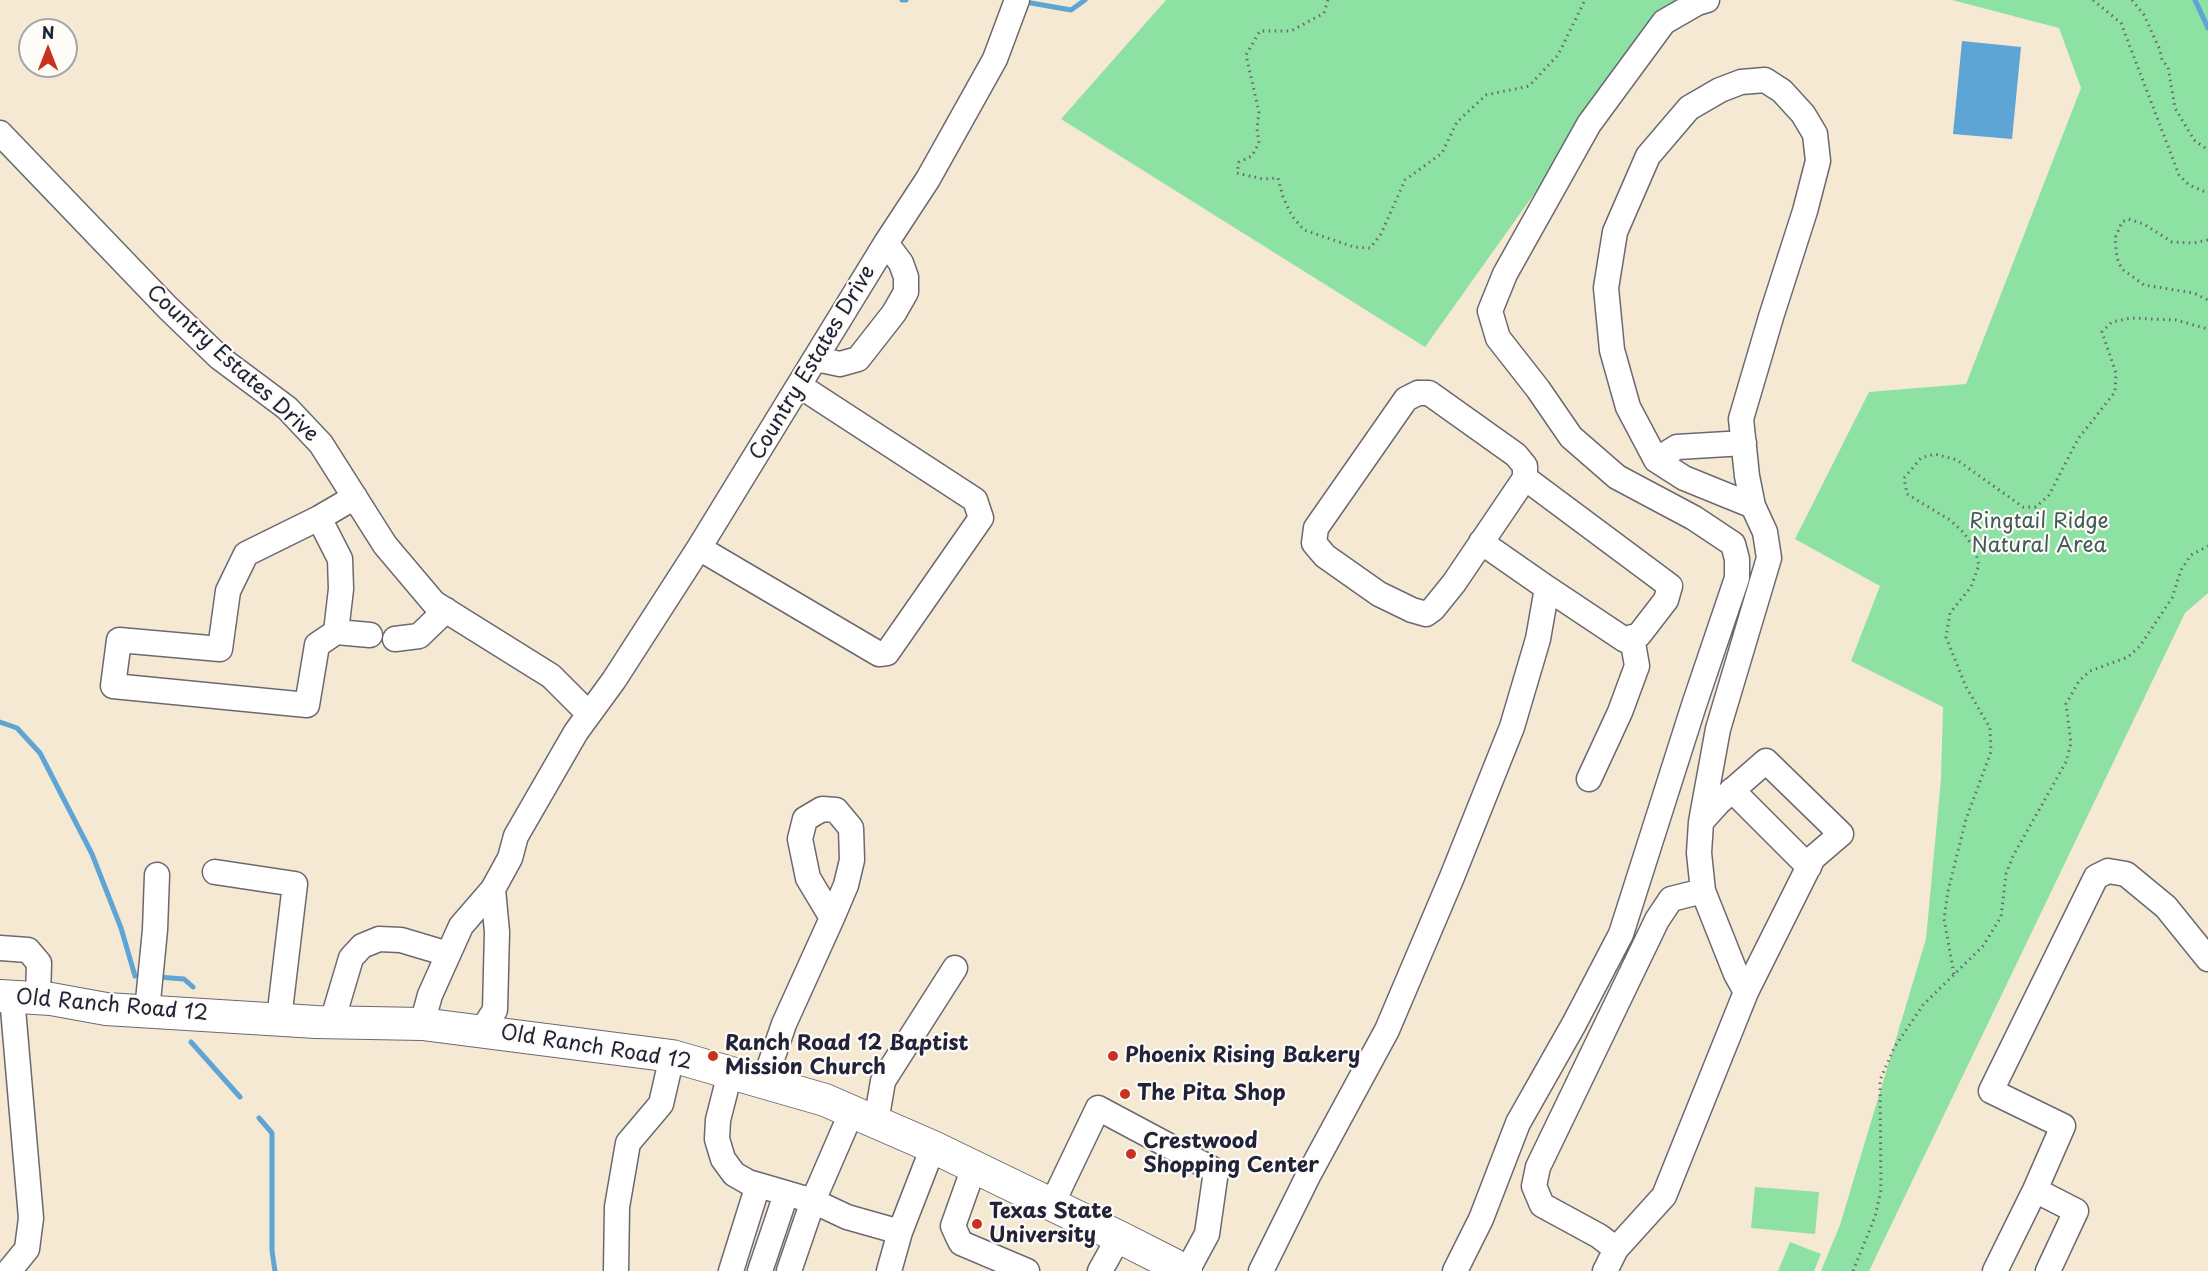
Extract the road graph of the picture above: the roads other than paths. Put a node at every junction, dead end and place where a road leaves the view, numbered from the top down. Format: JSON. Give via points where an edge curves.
{"nodes":[{"id":1,"x":1017,"y":0,"type":"edge"},
{"id":2,"x":1707,"y":0,"type":"edge"},
{"id":3,"x":0,"y":133,"type":"edge"},
{"id":4,"x":886,"y":243,"type":"junction"},
{"id":5,"x":816,"y":359,"type":"junction"},
{"id":6,"x":800,"y":386,"type":"junction"},
{"id":7,"x":1744,"y":443,"type":"junction"},
{"id":8,"x":1656,"y":460,"type":"junction"},
{"id":9,"x":1525,"y":478,"type":"junction"},
{"id":10,"x":355,"y":497,"type":"junction"},
{"id":11,"x":1753,"y":506,"type":"junction"},
{"id":12,"x":319,"y":518,"type":"junction"},
{"id":13,"x":1481,"y":542,"type":"junction"},
{"id":14,"x":699,"y":548,"type":"junction"},
{"id":15,"x":1547,"y":588,"type":"junction"},
{"id":16,"x":446,"y":610,"type":"junction"},
{"id":17,"x":336,"y":632,"type":"junction"},
{"id":18,"x":370,"y":635,"type":"dead end"},
{"id":19,"x":1632,"y":637,"type":"junction"},
{"id":20,"x":395,"y":639,"type":"dead end"},
{"id":21,"x":589,"y":714,"type":"junction"},
{"id":22,"x":1589,"y":779,"type":"dead end"},
{"id":23,"x":1732,"y":790,"type":"junction"},
{"id":24,"x":1701,"y":822,"type":"junction"},
{"id":25,"x":1809,"y":867,"type":"junction"},
{"id":26,"x":215,"y":872,"type":"dead end"},
{"id":27,"x":157,"y":875,"type":"dead end"},
{"id":28,"x":493,"y":889,"type":"junction"},
{"id":29,"x":1703,"y":891,"type":"junction"},
{"id":30,"x":832,"y":918,"type":"dead end"},
{"id":31,"x":0,"y":948,"type":"edge"},
{"id":32,"x":448,"y":954,"type":"junction"},
{"id":33,"x":2208,"y":959,"type":"edge"},
{"id":34,"x":955,"y":968,"type":"dead end"},
{"id":35,"x":1746,"y":992,"type":"junction"},
{"id":36,"x":17,"y":997,"type":"edge"},
{"id":37,"x":147,"y":1011,"type":"junction"},
{"id":38,"x":279,"y":1019,"type":"junction"},
{"id":39,"x":332,"y":1022,"type":"junction"},
{"id":40,"x":422,"y":1024,"type":"junction"},
{"id":41,"x":482,"y":1030,"type":"junction"},
{"id":42,"x":672,"y":1056,"type":"junction"},
{"id":43,"x":730,"y":1072,"type":"junction"},
{"id":44,"x":764,"y":1082,"type":"junction"},
{"id":45,"x":864,"y":1117,"type":"junction"},
{"id":46,"x":933,"y":1147,"type":"junction"},
{"id":47,"x":974,"y":1167,"type":"junction"},
{"id":48,"x":758,"y":1185,"type":"junction"},
{"id":49,"x":2035,"y":1190,"type":"junction"},
{"id":50,"x":786,"y":1194,"type":"junction"},
{"id":51,"x":813,"y":1201,"type":"junction"},
{"id":52,"x":1052,"y":1204,"type":"junction"},
{"id":53,"x":900,"y":1232,"type":"junction"},
{"id":54,"x":1119,"y":1237,"type":"junction"},
{"id":55,"x":1616,"y":1249,"type":"junction"},
{"id":56,"x":9,"y":1271,"type":"edge"},
{"id":57,"x":616,"y":1271,"type":"edge"},
{"id":58,"x":731,"y":1271,"type":"edge"},
{"id":59,"x":760,"y":1271,"type":"edge"},
{"id":60,"x":789,"y":1271,"type":"edge"},
{"id":61,"x":889,"y":1271,"type":"edge"},
{"id":62,"x":1028,"y":1271,"type":"edge"},
{"id":63,"x":1101,"y":1271,"type":"edge"},
{"id":64,"x":1186,"y":1271,"type":"edge"},
{"id":65,"x":1261,"y":1271,"type":"edge"},
{"id":66,"x":1455,"y":1271,"type":"edge"},
{"id":67,"x":1605,"y":1271,"type":"edge"},
{"id":68,"x":1995,"y":1271,"type":"edge"},
{"id":69,"x":2048,"y":1271,"type":"edge"}],
"edges":[{"from":1,"to":4,"type":"street","name":"Country Estates Drive","via":[[995,59],[961,123]]},
{"from":2,"to":66,"type":"street","via":[[1664,22],[1589,124],[1505,274],[1490,311],[1498,338],[1571,437],[1617,477],[1694,518],[1733,544],[1737,578],[1621,934],[1518,1123],[1481,1220]]},
{"from":3,"to":10,"type":"street","name":"Country Estates Drive","via":[[220,358],[287,408],[321,444]]},
{"from":4,"to":5,"type":"street","name":"Country Estates Drive"},
{"from":4,"to":5,"type":"street","via":[[906,277],[906,292],[894,313],[858,359],[840,364]]},
{"from":5,"to":6,"type":"street","name":"Country Estates Drive"},
{"from":6,"to":14,"type":"street","name":"Country Estates Drive"},
{"from":6,"to":14,"type":"street","via":[[975,500],[981,518],[887,653],[879,654]]},
{"from":7,"to":8,"type":"street","via":[[1677,447]]},
{"from":7,"to":8,"type":"street","via":[[1741,419],[1818,161],[1815,134],[1803,114],[1782,91],[1765,80],[1742,82],[1720,90],[1689,108],[1648,156],[1616,232],[1606,288],[1612,350],[1628,407]]},
{"from":7,"to":11,"type":"street"},
{"from":8,"to":11,"type":"street","via":[[1684,478]]},
{"from":9,"to":13,"type":"street"},
{"from":9,"to":13,"type":"street","via":[[1525,466],[1516,455],[1429,393],[1418,393],[1406,399],[1316,528],[1314,543],[1325,556],[1379,594],[1426,614],[1454,584]]},
{"from":9,"to":19,"type":"street","via":[[1670,586],[1666,600],[1639,635]]},
{"from":10,"to":12,"type":"street"},
{"from":10,"to":16,"type":"street","name":"Country Estates Drive","via":[[385,545],[434,603]]},
{"from":11,"to":24,"type":"street","via":[[1765,532],[1769,558],[1718,729]]},
{"from":12,"to":17,"type":"street","via":[[340,559]]},
{"from":12,"to":17,"type":"street","via":[[246,554],[228,591],[220,649],[119,640],[113,686],[307,705],[317,645]]},
{"from":13,"to":15,"type":"street"},
{"from":14,"to":21,"type":"street","name":"Country Estates Drive"},
{"from":15,"to":19,"type":"street","via":[[1625,640]]},
{"from":15,"to":65,"type":"street","via":[[1538,639],[1512,727],[1452,877],[1387,1030]]},
{"from":16,"to":20,"type":"street","via":[[419,636]]},
{"from":16,"to":21,"type":"street","name":"Country Estates Drive","via":[[551,676]]},
{"from":17,"to":18,"type":"street"},
{"from":19,"to":22,"type":"street","via":[[1637,666]]},
{"from":21,"to":28,"type":"street","name":"Country Estates Drive","via":[[516,836],[510,858]]},
{"from":23,"to":24,"type":"street"},
{"from":23,"to":25,"type":"street"},
{"from":23,"to":25,"type":"street","via":[[1766,761],[1841,834],[1813,858]]},
{"from":24,"to":29,"type":"street"},
{"from":25,"to":35,"type":"street"},
{"from":26,"to":38,"type":"street","via":[[295,884]]},
{"from":27,"to":37,"type":"street"},
{"from":28,"to":32,"type":"street","name":"Country Estates Drive","via":[[461,926]]},
{"from":28,"to":41,"type":"street","via":[[497,932],[495,1010]]},
{"from":29,"to":35,"type":"street"},
{"from":29,"to":55,"type":"street","via":[[1671,899],[1657,920],[1538,1167],[1534,1186],[1542,1205]]},
{"from":30,"to":44,"type":"street","via":[[784,1024]]},
{"from":31,"to":36,"type":"street","via":[[28,950],[39,963]]},
{"from":32,"to":39,"type":"street","via":[[401,940],[379,939],[362,946],[351,958]]},
{"from":32,"to":40,"type":"street","name":"Country Estates Drive"},
{"from":33,"to":49,"type":"street","via":[[2166,907],[2126,874],[2108,871],[2096,877],[1991,1091],[2063,1126]]},
{"from":34,"to":45,"type":"street"},
{"from":35,"to":55,"type":"street","via":[[1664,1196]]},
{"from":36,"to":37,"type":"main road","name":"Old Ranch Road 12"},
{"from":36,"to":56,"type":"street","via":[[31,1218],[27,1249]]},
{"from":37,"to":38,"type":"main road","name":"Old Ranch Road 12"},
{"from":38,"to":39,"type":"main road","name":"Old Ranch Road 12"},
{"from":39,"to":40,"type":"main road","name":"Old Ranch Road 12"},
{"from":40,"to":41,"type":"main road","name":"Old Ranch Road 12"},
{"from":41,"to":42,"type":"main road","name":"Old Ranch Road 12"},
{"from":42,"to":43,"type":"main road","name":"Old Ranch Road 12"},
{"from":42,"to":57,"type":"street","via":[[661,1104],[628,1143],[617,1207]]},
{"from":43,"to":44,"type":"main road","name":"Old Ranch Road 12"},
{"from":43,"to":48,"type":"street","via":[[717,1139],[723,1159],[734,1174]]},
{"from":44,"to":45,"type":"main road","name":"Old Ranch Road 12","via":[[825,1100]]},
{"from":45,"to":46,"type":"main road","name":"Old Ranch Road 12"},
{"from":45,"to":51,"type":"street"},
{"from":46,"to":47,"type":"main road","name":"Old Ranch Road 12"},
{"from":46,"to":53,"type":"street"},
{"from":47,"to":52,"type":"main road","name":"Old Ranch Road 12"},
{"from":47,"to":62,"type":"street","via":[[953,1226],[961,1243]]},
{"from":48,"to":50,"type":"street"},
{"from":48,"to":58,"type":"street"},
{"from":49,"to":68,"type":"street"},
{"from":49,"to":69,"type":"street","via":[[2076,1211]]},
{"from":50,"to":51,"type":"street"},
{"from":50,"to":59,"type":"street"},
{"from":51,"to":53,"type":"street","via":[[847,1217]]},
{"from":51,"to":60,"type":"street"},
{"from":52,"to":54,"type":"main road","name":"Old Ranch Road 12"},
{"from":52,"to":64,"type":"street","via":[[1098,1108],[1216,1171],[1208,1234]]},
{"from":53,"to":61,"type":"street"},
{"from":54,"to":63,"type":"street"},
{"from":54,"to":64,"type":"main road","name":"Old Ranch Road 12"},
{"from":55,"to":67,"type":"street"}]}
